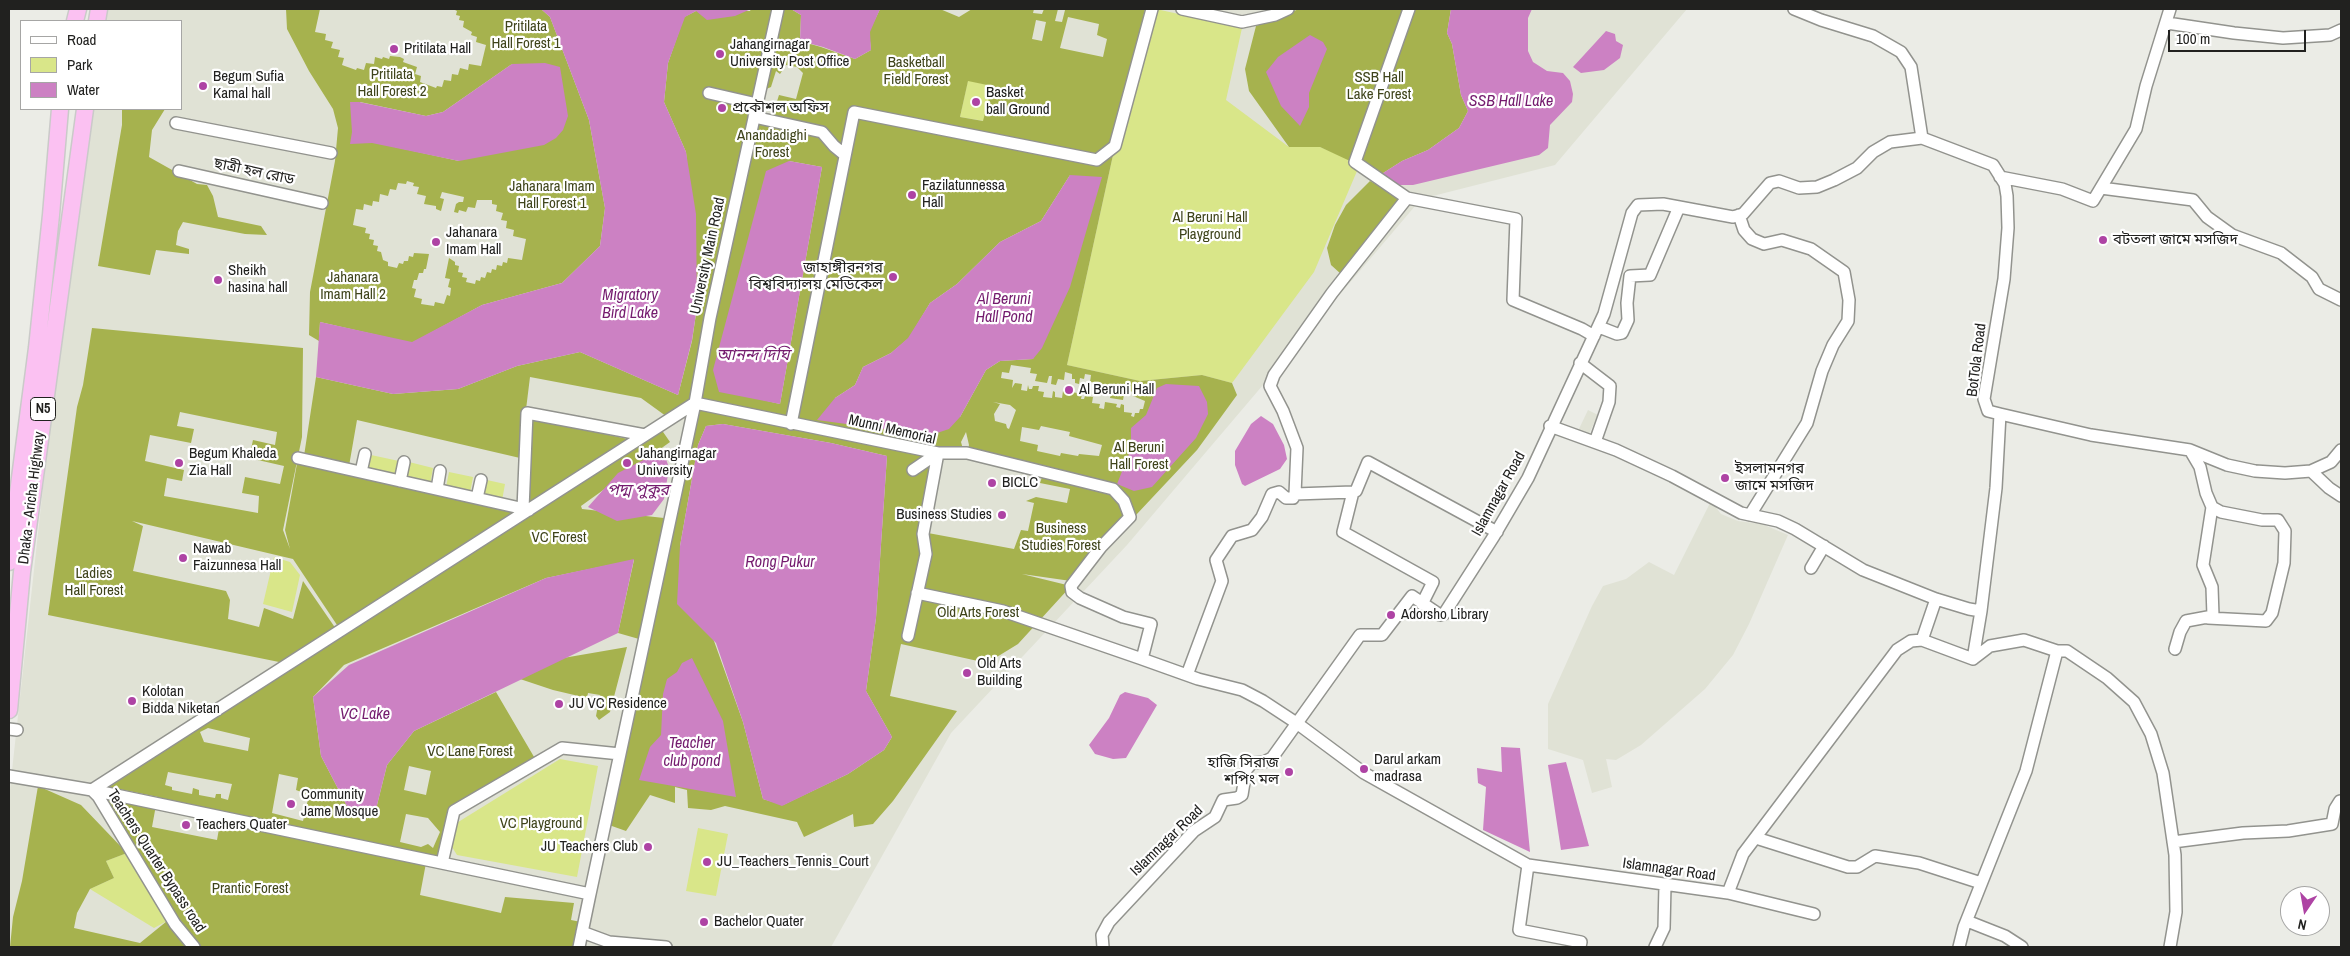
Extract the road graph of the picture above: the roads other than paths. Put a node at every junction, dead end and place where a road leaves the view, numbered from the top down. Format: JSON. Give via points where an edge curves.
{"nodes":[{"id":1,"x":778,"y":9,"type":"edge"},
{"id":2,"x":1152,"y":9,"type":"edge"},
{"id":3,"x":1182,"y":9,"type":"edge"},
{"id":4,"x":1288,"y":9,"type":"edge"},
{"id":5,"x":1409,"y":9,"type":"edge"},
{"id":6,"x":1794,"y":9,"type":"edge"},
{"id":7,"x":2170,"y":9,"type":"edge"},
{"id":8,"x":2167,"y":23,"type":"junction"},
{"id":9,"x":2341,"y":30,"type":"edge"},
{"id":10,"x":709,"y":93,"type":"dead end"},
{"id":11,"x":757,"y":104,"type":"junction"},
{"id":12,"x":60,"y":110,"type":"edge"},
{"id":13,"x":85,"y":110,"type":"edge"},
{"id":14,"x":754,"y":117,"type":"junction"},
{"id":15,"x":176,"y":123,"type":"dead end"},
{"id":16,"x":1922,"y":138,"type":"junction"},
{"id":17,"x":331,"y":153,"type":"dead end"},
{"id":18,"x":845,"y":155,"type":"junction"},
{"id":19,"x":180,"y":171,"type":"dead end"},
{"id":20,"x":2000,"y":177,"type":"junction"},
{"id":21,"x":2101,"y":188,"type":"junction"},
{"id":22,"x":1407,"y":198,"type":"junction"},
{"id":23,"x":322,"y":203,"type":"dead end"},
{"id":24,"x":1678,"y":207,"type":"junction"},
{"id":25,"x":1739,"y":215,"type":"junction"},
{"id":26,"x":2341,"y":300,"type":"edge"},
{"id":27,"x":1596,"y":331,"type":"junction"},
{"id":28,"x":1580,"y":363,"type":"junction"},
{"id":29,"x":695,"y":403,"type":"junction"},
{"id":30,"x":2000,"y":414,"type":"junction"},
{"id":31,"x":791,"y":424,"type":"junction"},
{"id":32,"x":1550,"y":426,"type":"junction"},
{"id":33,"x":645,"y":435,"type":"junction"},
{"id":34,"x":1594,"y":442,"type":"junction"},
{"id":35,"x":2190,"y":450,"type":"junction"},
{"id":36,"x":2341,"y":450,"type":"edge"},
{"id":37,"x":938,"y":453,"type":"junction"},
{"id":38,"x":365,"y":454,"type":"dead end"},
{"id":39,"x":298,"y":458,"type":"dead end"},
{"id":40,"x":404,"y":462,"type":"dead end"},
{"id":41,"x":913,"y":470,"type":"dead end"},
{"id":42,"x":440,"y":471,"type":"dead end"},
{"id":43,"x":2311,"y":471,"type":"junction"},
{"id":44,"x":361,"y":472,"type":"junction"},
{"id":45,"x":481,"y":480,"type":"dead end"},
{"id":46,"x":400,"y":481,"type":"junction"},
{"id":47,"x":437,"y":490,"type":"junction"},
{"id":48,"x":1353,"y":492,"type":"junction"},
{"id":49,"x":1295,"y":494,"type":"junction"},
{"id":50,"x":2341,"y":496,"type":"edge"},
{"id":51,"x":477,"y":498,"type":"junction"},
{"id":52,"x":2212,"y":507,"type":"junction"},
{"id":53,"x":526,"y":509,"type":"junction"},
{"id":54,"x":1750,"y":515,"type":"junction"},
{"id":55,"x":1497,"y":532,"type":"junction"},
{"id":56,"x":1824,"y":546,"type":"junction"},
{"id":57,"x":9,"y":562,"type":"edge"},
{"id":58,"x":1811,"y":568,"type":"dead end"},
{"id":59,"x":918,"y":593,"type":"junction"},
{"id":60,"x":1936,"y":599,"type":"junction"},
{"id":61,"x":1422,"y":604,"type":"junction"},
{"id":62,"x":1982,"y":611,"type":"junction"},
{"id":63,"x":2208,"y":618,"type":"junction"},
{"id":64,"x":908,"y":636,"type":"dead end"},
{"id":65,"x":1922,"y":640,"type":"junction"},
{"id":66,"x":2176,"y":649,"type":"dead end"},
{"id":67,"x":2057,"y":651,"type":"junction"},
{"id":68,"x":1142,"y":659,"type":"junction"},
{"id":69,"x":1973,"y":659,"type":"junction"},
{"id":70,"x":1186,"y":675,"type":"junction"},
{"id":71,"x":9,"y":710,"type":"edge"},
{"id":72,"x":1298,"y":724,"type":"junction"},
{"id":73,"x":620,"y":754,"type":"junction"},
{"id":74,"x":9,"y":776,"type":"edge"},
{"id":75,"x":92,"y":790,"type":"junction"},
{"id":76,"x":2340,"y":801,"type":"dead end"},
{"id":77,"x":1756,"y":838,"type":"junction"},
{"id":78,"x":2173,"y":842,"type":"junction"},
{"id":79,"x":442,"y":863,"type":"junction"},
{"id":80,"x":1528,"y":864,"type":"junction"},
{"id":81,"x":1981,"y":883,"type":"junction"},
{"id":82,"x":1665,"y":885,"type":"junction"},
{"id":83,"x":1728,"y":893,"type":"junction"},
{"id":84,"x":590,"y":894,"type":"junction"},
{"id":85,"x":1814,"y":914,"type":"dead end"},
{"id":86,"x":1967,"y":921,"type":"junction"},
{"id":87,"x":582,"y":932,"type":"junction"},
{"id":88,"x":194,"y":947,"type":"edge"},
{"id":89,"x":579,"y":947,"type":"edge"},
{"id":90,"x":666,"y":947,"type":"edge"},
{"id":91,"x":1103,"y":947,"type":"edge"},
{"id":92,"x":1580,"y":947,"type":"edge"},
{"id":93,"x":1655,"y":947,"type":"edge"},
{"id":94,"x":1959,"y":947,"type":"edge"},
{"id":95,"x":2022,"y":947,"type":"edge"},
{"id":96,"x":2170,"y":947,"type":"edge"}],
"edges":[{"from":1,"to":11,"type":"street","name":"University Main Road"},
{"from":2,"to":18,"type":"street","via":[[1115,146],[1097,160],[854,112]]},
{"from":3,"to":4,"type":"street","via":[[1242,22]]},
{"from":5,"to":22,"type":"street","via":[[1355,162]]},
{"from":6,"to":16,"type":"street","via":[[1873,36],[1901,52],[1912,67]]},
{"from":7,"to":8,"type":"street"},
{"from":8,"to":9,"type":"street","via":[[2284,38],[2330,35]]},
{"from":8,"to":21,"type":"street","via":[[2136,128]]},
{"from":10,"to":11,"type":"street"},
{"from":11,"to":14,"type":"street","name":"University Main Road"},
{"from":12,"to":57,"type":"highway","name":"Dhaka - Aricha Highway","number":"N5","via":[[37,348]]},
{"from":13,"to":71,"type":"highway","name":"Dhaka - Aricha Highway","number":"N5","via":[[24,562]]},
{"from":14,"to":18,"type":"street","via":[[822,132]]},
{"from":14,"to":29,"type":"street","name":"University Main Road"},
{"from":15,"to":17,"type":"street"},
{"from":16,"to":20,"type":"street","via":[[1993,166]]},
{"from":16,"to":25,"type":"street","via":[[1890,142],[1873,152],[1857,168],[1817,187],[1799,188],[1779,182],[1770,183]]},
{"from":18,"to":31,"type":"street"},
{"from":19,"to":23,"type":"street","name":"ছাত্রী হল রোড"},
{"from":20,"to":21,"type":"street","via":[[2062,189],[2093,200]]},
{"from":20,"to":30,"type":"street","name":"BotTola Road","via":[[2007,196],[2008,228],[2004,279],[1984,399],[1988,411]]},
{"from":21,"to":26,"type":"street","via":[[2193,200],[2207,217],[2232,235],[2281,253],[2312,277],[2319,289]]},
{"from":22,"to":27,"type":"street","via":[[1516,219],[1513,300],[1582,329]]},
{"from":22,"to":49,"type":"street","via":[[1332,293],[1274,375],[1270,386],[1296,448]]},
{"from":24,"to":25,"type":"street","via":[[1734,217]]},
{"from":24,"to":27,"type":"street","name":"Islamnagar Road","via":[[1638,205],[1632,213],[1604,314]]},
{"from":24,"to":27,"type":"street","via":[[1650,275],[1630,276],[1628,320],[1622,332]]},
{"from":25,"to":54,"type":"street","via":[[1744,230],[1752,239],[1764,244],[1782,240],[1811,249],[1844,272],[1849,300],[1848,321],[1822,371],[1807,423]]},
{"from":27,"to":28,"type":"street","name":"Islamnagar Road"},
{"from":28,"to":32,"type":"street","name":"Islamnagar Road"},
{"from":28,"to":34,"type":"street","via":[[1610,386],[1610,402]]},
{"from":29,"to":31,"type":"street","name":"Munni Memorial"},
{"from":29,"to":33,"type":"street"},
{"from":29,"to":73,"type":"street","name":"University Main Road"},
{"from":30,"to":35,"type":"street","via":[[2091,435]]},
{"from":30,"to":62,"type":"street","via":[[1996,488]]},
{"from":31,"to":37,"type":"street","name":"Munni Memorial"},
{"from":32,"to":34,"type":"street"},
{"from":32,"to":55,"type":"street","name":"Islamnagar Road","via":[[1528,478]]},
{"from":33,"to":53,"type":"street"},
{"from":33,"to":53,"type":"street","via":[[527,413]]},
{"from":34,"to":54,"type":"street"},
{"from":35,"to":43,"type":"street","via":[[2227,465],[2255,471]]},
{"from":35,"to":52,"type":"street","via":[[2200,466]]},
{"from":36,"to":43,"type":"street","via":[[2330,462]]},
{"from":37,"to":41,"type":"street"},
{"from":37,"to":59,"type":"street","name":"Munni Memorial","via":[[923,534],[926,554]]},
{"from":37,"to":68,"type":"street","via":[[967,453],[1113,489],[1124,501],[1130,517],[1071,586],[1072,592],[1123,617],[1151,624]]},
{"from":38,"to":44,"type":"street"},
{"from":39,"to":44,"type":"street"},
{"from":40,"to":46,"type":"street"},
{"from":42,"to":47,"type":"street"},
{"from":43,"to":50,"type":"street"},
{"from":44,"to":46,"type":"street"},
{"from":45,"to":51,"type":"street"},
{"from":46,"to":47,"type":"street"},
{"from":47,"to":51,"type":"street"},
{"from":48,"to":49,"type":"street"},
{"from":48,"to":55,"type":"street","via":[[1356,492],[1368,462]]},
{"from":48,"to":61,"type":"street","via":[[1343,532],[1433,582]]},
{"from":49,"to":70,"type":"street","via":[[1293,498],[1286,498],[1280,492],[1272,494],[1252,530],[1232,536],[1216,560],[1222,581]]},
{"from":51,"to":53,"type":"street"},
{"from":52,"to":63,"type":"street","via":[[2203,565],[2212,594],[2213,616]]},
{"from":52,"to":63,"type":"street","via":[[2221,512],[2278,520],[2284,531],[2284,564],[2272,613],[2266,621]]},
{"from":53,"to":75,"type":"street"},
{"from":54,"to":56,"type":"street","via":[[1778,521]]},
{"from":55,"to":61,"type":"street","name":"Islamnagar Road","via":[[1444,614],[1440,615]]},
{"from":56,"to":58,"type":"street"},
{"from":56,"to":60,"type":"street","via":[[1864,570]]},
{"from":59,"to":64,"type":"street","name":"Munni Memorial"},
{"from":59,"to":68,"type":"street","name":"Islamnagar Road","via":[[1002,611]]},
{"from":60,"to":62,"type":"street"},
{"from":60,"to":65,"type":"street"},
{"from":61,"to":72,"type":"street","name":"Islamnagar Road","via":[[1412,596],[1382,635],[1360,635]]},
{"from":62,"to":69,"type":"street"},
{"from":63,"to":66,"type":"street","via":[[2186,621]]},
{"from":65,"to":69,"type":"street"},
{"from":65,"to":77,"type":"street","name":"Islamnagar Road","via":[[1911,641],[1897,650]]},
{"from":67,"to":69,"type":"street","via":[[2024,640],[1990,646]]},
{"from":67,"to":78,"type":"street","via":[[2067,651],[2107,678],[2134,702],[2151,734],[2163,773]]},
{"from":67,"to":81,"type":"street","via":[[2026,771]]},
{"from":68,"to":70,"type":"street","name":"Islamnagar Road"},
{"from":70,"to":72,"type":"street","name":"Islamnagar Road","via":[[1242,690]]},
{"from":72,"to":80,"type":"street","name":"Islamnagar Road","via":[[1364,773]]},
{"from":72,"to":91,"type":"street","name":"Islamnagar Road","via":[[1272,758],[1252,763],[1246,770],[1242,795],[1223,800],[1215,817],[1194,831],[1109,922],[1102,935]]},
{"from":73,"to":79,"type":"street","via":[[562,748],[454,811]]},
{"from":73,"to":84,"type":"street","name":"University Main Road"},
{"from":74,"to":75,"type":"street"},
{"from":75,"to":79,"type":"street"},
{"from":75,"to":88,"type":"street","name":"Teachers Quarter Bypass road","via":[[175,924]]},
{"from":76,"to":78,"type":"street","via":[[2332,824]]},
{"from":77,"to":81,"type":"street","via":[[1848,867],[1858,867],[1875,856],[1919,863]]},
{"from":77,"to":83,"type":"street","name":"Islamnagar Road","via":[[1744,854]]},
{"from":78,"to":96,"type":"street","via":[[2176,912]]},
{"from":79,"to":84,"type":"street"},
{"from":80,"to":82,"type":"street","name":"Islamnagar Road"},
{"from":80,"to":92,"type":"street","via":[[1518,930],[1581,942]]},
{"from":81,"to":86,"type":"street"},
{"from":82,"to":83,"type":"street","name":"Islamnagar Road"},
{"from":82,"to":93,"type":"street","via":[[1664,928]]},
{"from":83,"to":85,"type":"street"},
{"from":84,"to":87,"type":"street","name":"University Main Road"},
{"from":86,"to":94,"type":"street"},
{"from":86,"to":95,"type":"street","via":[[2005,936]]},
{"from":87,"to":89,"type":"street","name":"University Main Road"},
{"from":87,"to":90,"type":"street","via":[[609,942]]}]}
